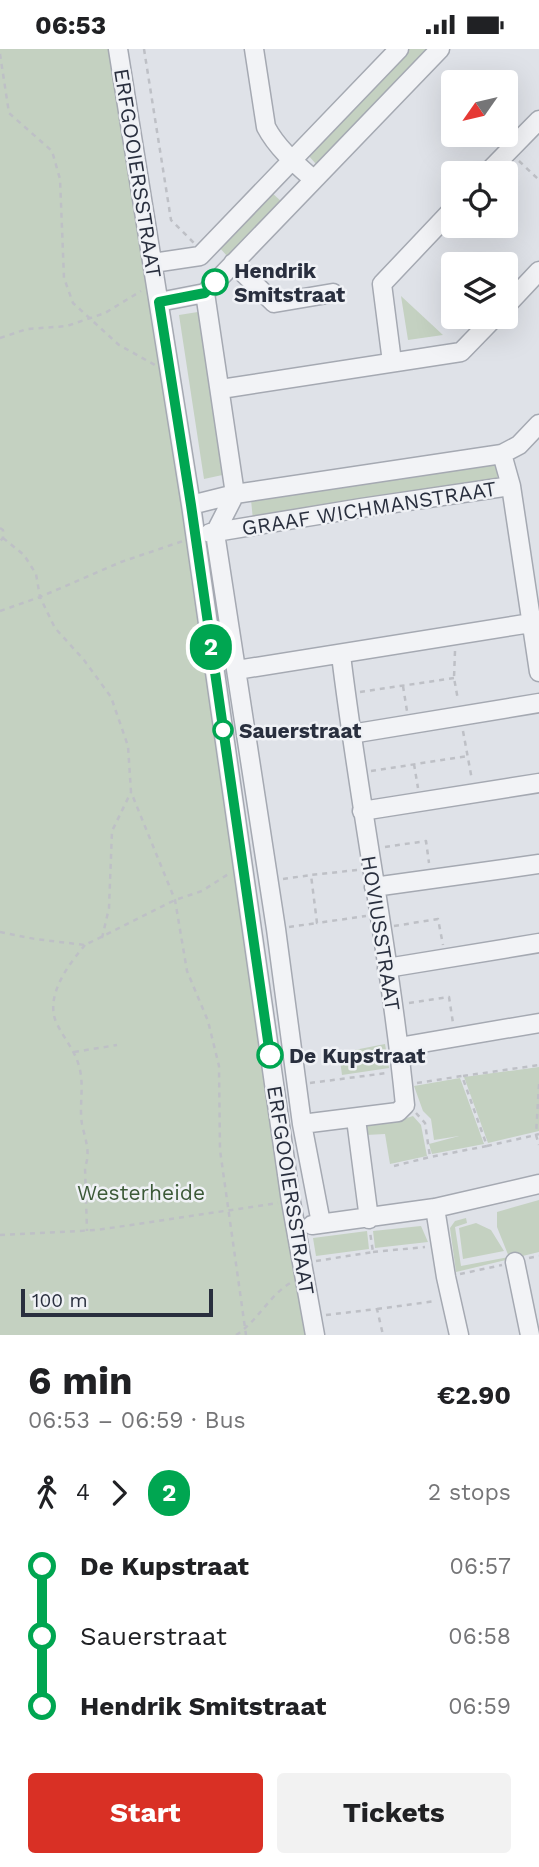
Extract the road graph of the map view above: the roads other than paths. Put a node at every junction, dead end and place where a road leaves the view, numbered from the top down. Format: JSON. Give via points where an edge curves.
{"nodes":[{"id":1,"x":118,"y":49,"type":"edge"},
{"id":2,"x":254,"y":49,"type":"edge"},
{"id":3,"x":399,"y":49,"type":"edge"},
{"id":4,"x":440,"y":49,"type":"edge"},
{"id":5,"x":539,"y":120,"type":"edge"},
{"id":6,"x":292,"y":159,"type":"junction"},
{"id":7,"x":498,"y":161,"type":"edge"},
{"id":8,"x":313,"y":179,"type":"junction"},
{"id":9,"x":441,"y":222,"type":"edge"},
{"id":10,"x":202,"y":254,"type":"junction"},
{"id":11,"x":153,"y":263,"type":"junction"},
{"id":12,"x":233,"y":263,"type":"junction"},
{"id":13,"x":539,"y":271,"type":"edge"},
{"id":14,"x":211,"y":286,"type":"junction"},
{"id":15,"x":333,"y":293,"type":"dead end"},
{"id":16,"x":518,"y":293,"type":"edge"},
{"id":17,"x":158,"y":295,"type":"junction"},
{"id":18,"x":483,"y":329,"type":"edge"},
{"id":19,"x":392,"y":362,"type":"junction"},
{"id":20,"x":221,"y":389,"type":"junction"},
{"id":21,"x":539,"y":424,"type":"edge"},
{"id":22,"x":502,"y":454,"type":"junction"},
{"id":23,"x":510,"y":486,"type":"junction"},
{"id":24,"x":235,"y":494,"type":"junction"},
{"id":25,"x":191,"y":505,"type":"junction"},
{"id":26,"x":215,"y":533,"type":"junction"},
{"id":27,"x":195,"y":537,"type":"junction"},
{"id":28,"x":531,"y":623,"type":"junction"},
{"id":29,"x":341,"y":655,"type":"junction"},
{"id":30,"x":237,"y":670,"type":"junction"},
{"id":31,"x":539,"y":672,"type":"edge"},
{"id":32,"x":539,"y":703,"type":"edge"},
{"id":33,"x":351,"y":734,"type":"junction"},
{"id":34,"x":539,"y":783,"type":"edge"},
{"id":35,"x":362,"y":811,"type":"junction"},
{"id":36,"x":539,"y":864,"type":"edge"},
{"id":37,"x":374,"y":887,"type":"junction"},
{"id":38,"x":539,"y":943,"type":"edge"},
{"id":39,"x":387,"y":968,"type":"junction"},
{"id":40,"x":539,"y":1023,"type":"edge"},
{"id":41,"x":399,"y":1047,"type":"junction"},
{"id":42,"x":356,"y":1119,"type":"junction"},
{"id":43,"x":302,"y":1124,"type":"junction"},
{"id":44,"x":539,"y":1184,"type":"edge"},
{"id":45,"x":435,"y":1208,"type":"junction"},
{"id":46,"x":369,"y":1219,"type":"junction"},
{"id":47,"x":321,"y":1223,"type":"junction"},
{"id":48,"x":297,"y":1228,"type":"junction"},
{"id":49,"x":515,"y":1264,"type":"road end"},
{"id":50,"x":314,"y":1326,"type":"edge"},
{"id":51,"x":532,"y":1331,"type":"edge"},
{"id":52,"x":459,"y":1335,"type":"edge"}],
"edges":[{"from":1,"to":11,"type":"street","name":"ERFGOOIERSSTRAAT"},
{"from":2,"to":6,"type":"street","via":[[266,127]]},
{"from":3,"to":6,"type":"street"},
{"from":4,"to":8,"type":"street"},
{"from":5,"to":7,"type":"street"},
{"from":6,"to":8,"type":"street"},
{"from":6,"to":10,"type":"street"},
{"from":8,"to":12,"type":"street"},
{"from":9,"to":19,"type":"street","via":[[382,284]]},
{"from":10,"to":11,"type":"street"},
{"from":10,"to":14,"type":"street"},
{"from":11,"to":17,"type":"street","name":"ERFGOOIERSSTRAAT"},
{"from":12,"to":14,"type":"street"},
{"from":12,"to":15,"type":"street","via":[[274,303]]},
{"from":13,"to":16,"type":"street"},
{"from":14,"to":17,"type":"street"},
{"from":14,"to":20,"type":"street"},
{"from":17,"to":25,"type":"street","name":"ERFGOOIERSSTRAAT"},
{"from":18,"to":19,"type":"street","via":[[461,352]]},
{"from":19,"to":20,"type":"street"},
{"from":20,"to":24,"type":"street"},
{"from":21,"to":22,"type":"street","name":"GRAAF WICHMANSTRAAT","via":[[519,445]]},
{"from":22,"to":23,"type":"street","name":"GRAAF WICHMANSTRAAT"},
{"from":22,"to":24,"type":"street","name":"GRAAF WICHMANSTRAAT"},
{"from":23,"to":26,"type":"street","name":"GRAAF WICHMANSTRAAT"},
{"from":23,"to":28,"type":"street"},
{"from":24,"to":25,"type":"street","name":"GRAAF WICHMANSTRAAT"},
{"from":24,"to":26,"type":"street"},
{"from":25,"to":27,"type":"street","name":"ERFGOOIERSSTRAAT"},
{"from":26,"to":27,"type":"street","name":"GRAAF WICHMANSTRAAT"},
{"from":26,"to":30,"type":"street","name":"ERFGOOIERSSTRAAT"},
{"from":27,"to":48,"type":"street","name":"ERFGOOIERSSTRAAT"},
{"from":28,"to":29,"type":"street"},
{"from":28,"to":31,"type":"street"},
{"from":29,"to":30,"type":"street"},
{"from":29,"to":33,"type":"street","name":"HOVIUSSTRAAT"},
{"from":30,"to":43,"type":"street","name":"ERFGOOIERSSTRAAT"},
{"from":32,"to":33,"type":"street"},
{"from":33,"to":35,"type":"street","name":"HOVIUSSTRAAT"},
{"from":34,"to":35,"type":"street"},
{"from":35,"to":37,"type":"street","name":"HOVIUSSTRAAT"},
{"from":36,"to":37,"type":"street"},
{"from":37,"to":39,"type":"street","name":"HOVIUSSTRAAT"},
{"from":38,"to":39,"type":"street"},
{"from":39,"to":41,"type":"street","name":"HOVIUSSTRAAT"},
{"from":40,"to":41,"type":"street"},
{"from":41,"to":42,"type":"street","name":"HOVIUSSTRAAT","via":[[405,1105],[398,1112]]},
{"from":42,"to":43,"type":"street"},
{"from":42,"to":46,"type":"street"},
{"from":43,"to":47,"type":"street","name":"ERFGOOIERSSTRAAT"},
{"from":44,"to":45,"type":"street"},
{"from":45,"to":46,"type":"street"},
{"from":45,"to":52,"type":"street"},
{"from":46,"to":47,"type":"street"},
{"from":47,"to":48,"type":"street"},
{"from":48,"to":50,"type":"street","name":"ERFGOOIERSSTRAAT"},
{"from":49,"to":51,"type":"street"}]}
